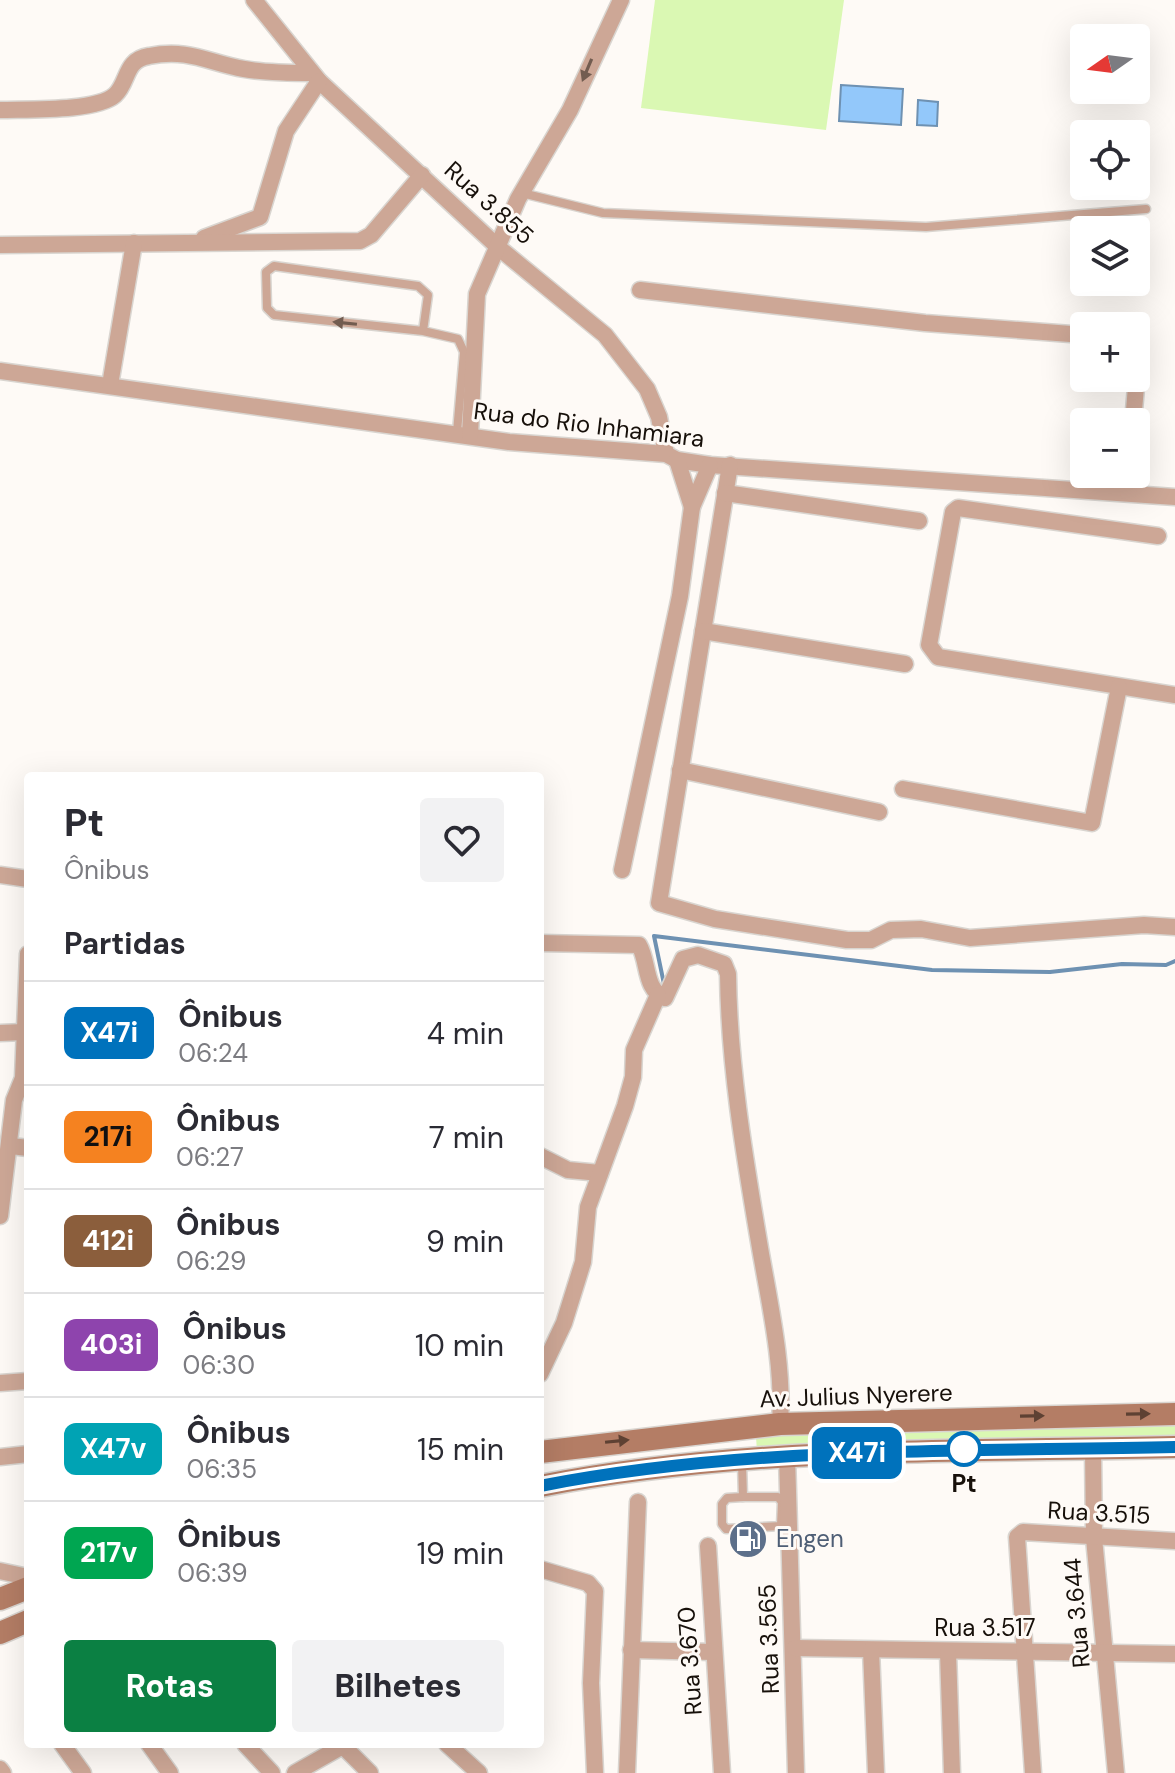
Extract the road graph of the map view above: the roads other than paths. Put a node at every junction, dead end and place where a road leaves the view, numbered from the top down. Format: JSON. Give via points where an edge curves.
{"nodes":[{"id":1,"x":254,"y":0,"type":"edge"},
{"id":2,"x":621,"y":0,"type":"edge"},
{"id":3,"x":315,"y":77,"type":"junction"},
{"id":4,"x":0,"y":110,"type":"edge"},
{"id":5,"x":422,"y":175,"type":"junction"},
{"id":6,"x":522,"y":193,"type":"junction"},
{"id":7,"x":1146,"y":209,"type":"dead end"},
{"id":8,"x":195,"y":242,"type":"junction"},
{"id":9,"x":134,"y":243,"type":"junction"},
{"id":10,"x":0,"y":245,"type":"edge"},
{"id":11,"x":499,"y":248,"type":"junction"},
{"id":12,"x":640,"y":290,"type":"dead end"},
{"id":13,"x":423,"y":331,"type":"junction"},
{"id":14,"x":1070,"y":334,"type":"edge"},
{"id":15,"x":0,"y":371,"type":"edge"},
{"id":16,"x":110,"y":385,"type":"junction"},
{"id":17,"x":464,"y":434,"type":"junction"},
{"id":18,"x":672,"y":457,"type":"junction"},
{"id":19,"x":710,"y":465,"type":"junction"},
{"id":20,"x":730,"y":465,"type":"junction"},
{"id":21,"x":1129,"y":488,"type":"edge"},
{"id":22,"x":725,"y":493,"type":"junction"},
{"id":23,"x":1128,"y":493,"type":"junction"},
{"id":24,"x":1175,"y":497,"type":"edge"},
{"id":25,"x":692,"y":507,"type":"junction"},
{"id":26,"x":919,"y":521,"type":"dead end"},
{"id":27,"x":1158,"y":536,"type":"dead end"},
{"id":28,"x":703,"y":631,"type":"junction"},
{"id":29,"x":905,"y":664,"type":"dead end"},
{"id":30,"x":1119,"y":687,"type":"junction"},
{"id":31,"x":1175,"y":695,"type":"edge"},
{"id":32,"x":680,"y":770,"type":"junction"},
{"id":33,"x":903,"y":789,"type":"dead end"},
{"id":34,"x":879,"y":812,"type":"dead end"},
{"id":35,"x":622,"y":870,"type":"dead end"},
{"id":36,"x":0,"y":875,"type":"edge"},
{"id":37,"x":24,"y":878,"type":"edge"},
{"id":38,"x":1175,"y":927,"type":"edge"},
{"id":39,"x":544,"y":943,"type":"edge"},
{"id":40,"x":658,"y":995,"type":"junction"},
{"id":41,"x":24,"y":1032,"type":"joint"},
{"id":42,"x":0,"y":1033,"type":"edge"},
{"id":43,"x":20,"y":1147,"type":"edge"},
{"id":44,"x":544,"y":1158,"type":"edge"},
{"id":45,"x":600,"y":1173,"type":"junction"},
{"id":46,"x":0,"y":1216,"type":"edge"},
{"id":47,"x":544,"y":1366,"type":"edge"},
{"id":48,"x":24,"y":1381,"type":"edge"},
{"id":49,"x":0,"y":1383,"type":"edge"},
{"id":50,"x":1175,"y":1414,"type":"edge"},
{"id":51,"x":780,"y":1424,"type":"junction"},
{"id":52,"x":749,"y":1426,"type":"junction"},
{"id":53,"x":1175,"y":1447,"type":"edge"},
{"id":54,"x":1093,"y":1449,"type":"junction"},
{"id":55,"x":544,"y":1452,"type":"edge"},
{"id":56,"x":24,"y":1454,"type":"edge"},
{"id":57,"x":787,"y":1456,"type":"junction"},
{"id":58,"x":0,"y":1457,"type":"edge"},
{"id":59,"x":748,"y":1458,"type":"junction"},
{"id":60,"x":544,"y":1485,"type":"edge"},
{"id":61,"x":743,"y":1497,"type":"junction"},
{"id":62,"x":638,"y":1502,"type":"dead end"},
{"id":63,"x":1094,"y":1538,"type":"junction"},
{"id":64,"x":1175,"y":1541,"type":"edge"},
{"id":65,"x":708,"y":1546,"type":"dead end"},
{"id":66,"x":544,"y":1570,"type":"edge"},
{"id":67,"x":0,"y":1571,"type":"edge"},
{"id":68,"x":24,"y":1576,"type":"edge"},
{"id":69,"x":24,"y":1590,"type":"edge"},
{"id":70,"x":0,"y":1599,"type":"edge"},
{"id":71,"x":24,"y":1623,"type":"edge"},
{"id":72,"x":0,"y":1633,"type":"edge"},
{"id":73,"x":795,"y":1648,"type":"junction"},
{"id":74,"x":631,"y":1650,"type":"junction"},
{"id":75,"x":871,"y":1650,"type":"junction"},
{"id":76,"x":1105,"y":1651,"type":"junction"},
{"id":77,"x":713,"y":1652,"type":"junction"},
{"id":78,"x":948,"y":1652,"type":"junction"},
{"id":79,"x":1025,"y":1653,"type":"junction"},
{"id":80,"x":1175,"y":1654,"type":"edge"},
{"id":81,"x":65,"y":1748,"type":"edge"},
{"id":82,"x":152,"y":1748,"type":"edge"},
{"id":83,"x":249,"y":1748,"type":"edge"},
{"id":84,"x":338,"y":1748,"type":"edge"},
{"id":85,"x":346,"y":1748,"type":"edge"},
{"id":86,"x":451,"y":1748,"type":"edge"},
{"id":87,"x":83,"y":1773,"type":"edge"},
{"id":88,"x":170,"y":1773,"type":"edge"},
{"id":89,"x":272,"y":1773,"type":"edge"},
{"id":90,"x":295,"y":1773,"type":"edge"},
{"id":91,"x":370,"y":1773,"type":"edge"},
{"id":92,"x":479,"y":1773,"type":"edge"},
{"id":93,"x":595,"y":1773,"type":"edge"},
{"id":94,"x":627,"y":1773,"type":"edge"},
{"id":95,"x":722,"y":1773,"type":"edge"},
{"id":96,"x":796,"y":1773,"type":"edge"},
{"id":97,"x":876,"y":1773,"type":"edge"},
{"id":98,"x":952,"y":1773,"type":"edge"},
{"id":99,"x":1033,"y":1773,"type":"edge"},
{"id":100,"x":1116,"y":1773,"type":"edge"}],
"edges":[{"from":1,"to":3,"type":"street","name":"Rua 3.855"},
{"from":2,"to":6,"type":"street","one_way":true,"via":[[570,110]]},
{"from":3,"to":4,"type":"street","via":[[257,71],[204,57],[154,55],[135,60],[117,93],[102,101]]},
{"from":3,"to":5,"type":"street","name":"Rua 3.855"},
{"from":3,"to":8,"type":"street","via":[[286,131],[260,217]]},
{"from":5,"to":8,"type":"street","via":[[360,241]]},
{"from":5,"to":11,"type":"street","name":"Rua 3.855"},
{"from":6,"to":7,"type":"lane","via":[[603,213],[926,227]]},
{"from":6,"to":11,"type":"street"},
{"from":8,"to":9,"type":"street"},
{"from":9,"to":10,"type":"street"},
{"from":9,"to":16,"type":"street"},
{"from":11,"to":17,"type":"street","via":[[477,294]]},
{"from":11,"to":18,"type":"street","name":"Rua 3.855","via":[[605,335],[626,359],[647,389]]},
{"from":12,"to":14,"type":"street"},
{"from":13,"to":13,"type":"lane","one_way":true,"via":[[274,315],[267,308],[266,272],[274,266],[418,286],[428,295]]},
{"from":13,"to":17,"type":"lane","via":[[458,339],[464,352]]},
{"from":15,"to":16,"type":"street","name":"Rua do Rio Inhamiara"},
{"from":16,"to":17,"type":"street","name":"Rua do Rio Inhamiara"},
{"from":17,"to":18,"type":"street","name":"Rua do Rio Inhamiara"},
{"from":18,"to":19,"type":"street","name":"Rua do Rio Inhamiara"},
{"from":18,"to":25,"type":"street","name":"Rua 3.855"},
{"from":19,"to":20,"type":"street","name":"Rua do Rio Inhamiara"},
{"from":19,"to":25,"type":"street"},
{"from":20,"to":22,"type":"street"},
{"from":20,"to":23,"type":"street","name":"Rua do Rio Inhamiara"},
{"from":21,"to":23,"type":"street"},
{"from":22,"to":26,"type":"street"},
{"from":22,"to":28,"type":"street"},
{"from":23,"to":24,"type":"street","name":"Rua do Rio Inhamiara"},
{"from":25,"to":35,"type":"street","via":[[677,611]]},
{"from":27,"to":30,"type":"street","via":[[967,507],[953,512],[929,636],[931,650],[938,657]]},
{"from":28,"to":29,"type":"street"},
{"from":28,"to":32,"type":"street"},
{"from":30,"to":31,"type":"street"},
{"from":30,"to":33,"type":"street","via":[[1092,823]]},
{"from":32,"to":34,"type":"street"},
{"from":32,"to":38,"type":"street","via":[[659,903],[715,919],[847,940],[871,940],[891,930],[921,929],[970,938]]},
{"from":36,"to":37,"type":"street"},
{"from":39,"to":40,"type":"street","via":[[639,945]]},
{"from":40,"to":45,"type":"street","via":[[634,1050],[633,1077]]},
{"from":40,"to":51,"type":"street","via":[[665,998],[671,993],[683,959],[716,959],[728,974],[741,1133],[774,1330]]},
{"from":41,"to":42,"type":"street"},
{"from":41,"to":43,"type":"street","via":[[23,1078],[14,1100]]},
{"from":43,"to":46,"type":"street"},
{"from":44,"to":45,"type":"street","via":[[568,1170]]},
{"from":45,"to":47,"type":"street","via":[[588,1207],[583,1262]]},
{"from":48,"to":49,"type":"street"},
{"from":51,"to":50,"type":"main road","name":"Av. Julius Nyerere","one_way":true},
{"from":51,"to":52,"type":"main road","name":"Av. Julius Nyerere"},
{"from":55,"to":52,"type":"main road","name":"Av. Julius Nyerere","one_way":true},
{"from":52,"to":59,"type":"main road"},
{"from":53,"to":54,"type":"main road"},
{"from":54,"to":57,"type":"main road"},
{"from":54,"to":63,"type":"street","name":"Rua 3.644"},
{"from":56,"to":58,"type":"street"},
{"from":57,"to":59,"type":"main road"},
{"from":57,"to":73,"type":"street","name":"Rua 3.565"},
{"from":59,"to":60,"type":"main road"},
{"from":59,"to":61,"type":"lane"},
{"from":61,"to":61,"type":"lane","via":[[724,1500],[720,1512],[726,1529],[781,1526],[778,1497]]},
{"from":62,"to":74,"type":"street"},
{"from":63,"to":64,"type":"street","name":"Rua 3.515"},
{"from":63,"to":76,"type":"street","name":"Rua 3.644"},
{"from":63,"to":79,"type":"street","name":"Rua 3.515","via":[[1017,1537]]},
{"from":65,"to":77,"type":"street","name":"Rua 3.670"},
{"from":66,"to":93,"type":"street","via":[[588,1583],[595,1591]]},
{"from":67,"to":68,"type":"street"},
{"from":69,"to":70,"type":"main road"},
{"from":71,"to":72,"type":"main road"},
{"from":73,"to":75,"type":"street","name":"Rua 3.517"},
{"from":73,"to":96,"type":"street","name":"Rua 3.565"},
{"from":74,"to":77,"type":"street"},
{"from":74,"to":94,"type":"street"},
{"from":75,"to":78,"type":"street","name":"Rua 3.517"},
{"from":75,"to":97,"type":"street"},
{"from":76,"to":79,"type":"street","name":"Rua 3.517"},
{"from":76,"to":80,"type":"street","name":"Rua 3.517"},
{"from":76,"to":100,"type":"street","name":"Rua 3.644"},
{"from":77,"to":95,"type":"street","name":"Rua 3.670"},
{"from":78,"to":79,"type":"street","name":"Rua 3.517"},
{"from":78,"to":98,"type":"street"},
{"from":79,"to":99,"type":"street"},
{"from":81,"to":87,"type":"street"},
{"from":82,"to":88,"type":"street"},
{"from":83,"to":89,"type":"street"},
{"from":84,"to":90,"type":"street"},
{"from":85,"to":91,"type":"street"},
{"from":86,"to":92,"type":"street"}]}
